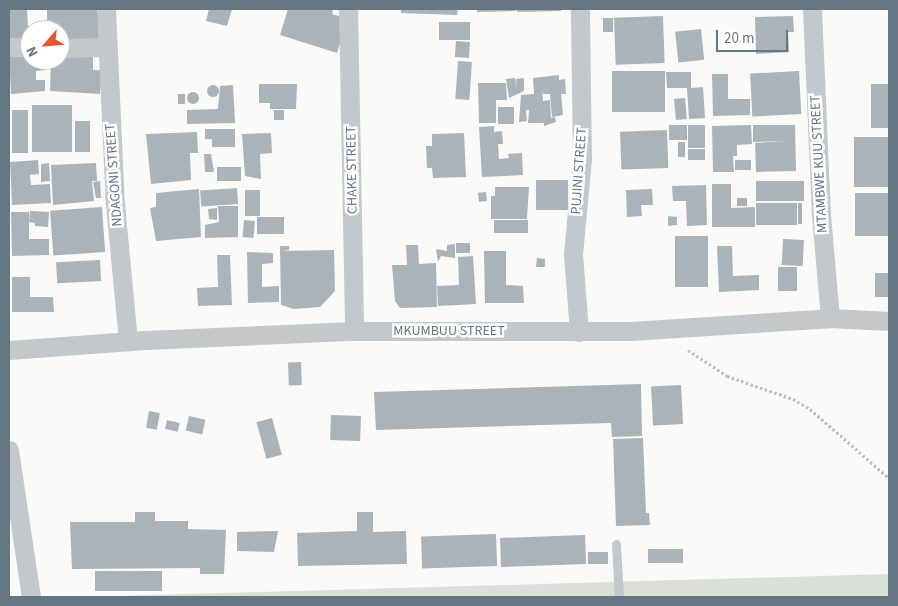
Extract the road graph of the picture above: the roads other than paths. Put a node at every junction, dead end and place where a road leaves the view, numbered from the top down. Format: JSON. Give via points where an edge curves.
{"nodes":[{"id":1,"x":106,"y":9,"type":"edge"},
{"id":2,"x":348,"y":9,"type":"edge"},
{"id":3,"x":580,"y":9,"type":"edge"},
{"id":4,"x":812,"y":9,"type":"edge"},
{"id":5,"x":106,"y":47,"type":"junction"},
{"id":6,"x":70,"y":48,"type":"edge"},
{"id":7,"x":830,"y":318,"type":"junction"},
{"id":8,"x":889,"y":320,"type":"edge"},
{"id":9,"x":354,"y":331,"type":"junction"},
{"id":10,"x":580,"y":332,"type":"junction"},
{"id":11,"x":128,"y":341,"type":"junction"},
{"id":12,"x":9,"y":350,"type":"edge"},
{"id":13,"x":9,"y":450,"type":"edge"},
{"id":14,"x":616,"y":544,"type":"dead end"},
{"id":15,"x":31,"y":597,"type":"edge"},
{"id":16,"x":619,"y":597,"type":"edge"}],
"edges":[{"from":1,"to":5,"type":"street","name":"NDAGONI STREET"},
{"from":2,"to":9,"type":"street","name":"CHAKE STREET"},
{"from":3,"to":10,"type":"street","name":"PUJINI STREET","via":[[582,158],[573,254]]},
{"from":4,"to":7,"type":"street","name":"MTAMBWE KUU STREET","via":[[821,215]]},
{"from":5,"to":6,"type":"street"},
{"from":5,"to":11,"type":"street","name":"NDAGONI STREET","via":[[115,204]]},
{"from":7,"to":8,"type":"street","name":"MKUMBUU STREET"},
{"from":7,"to":10,"type":"street","name":"MKUMBUU STREET","via":[[662,330]]},
{"from":9,"to":10,"type":"street","name":"MKUMBUU STREET"},
{"from":9,"to":11,"type":"street","name":"MKUMBUU STREET"},
{"from":11,"to":12,"type":"street","name":"MKUMBUU STREET"},
{"from":13,"to":15,"type":"street"},
{"from":14,"to":16,"type":"lane"}]}
